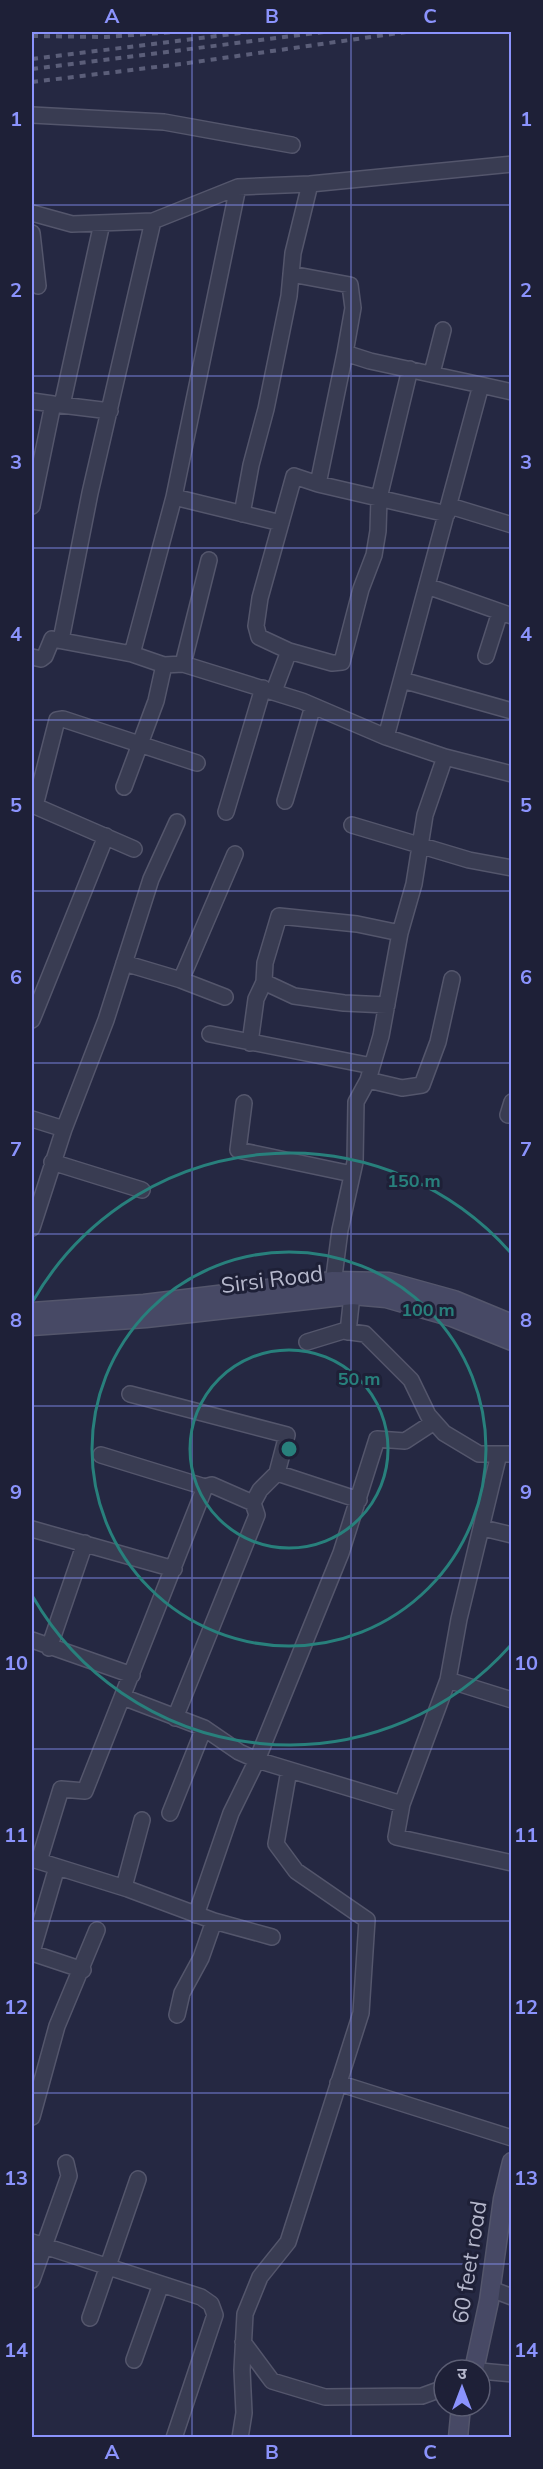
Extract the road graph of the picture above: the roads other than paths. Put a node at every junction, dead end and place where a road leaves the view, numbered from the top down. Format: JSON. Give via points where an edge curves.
{"nodes":[{"id":1,"x":32,"y":115,"type":"edge"},
{"id":2,"x":292,"y":145,"type":"dead end"},
{"id":3,"x":512,"y":164,"type":"edge"},
{"id":4,"x":310,"y":183,"type":"junction"},
{"id":5,"x":238,"y":188,"type":"junction"},
{"id":6,"x":32,"y":213,"type":"edge"},
{"id":7,"x":153,"y":221,"type":"junction"},
{"id":8,"x":102,"y":223,"type":"junction"},
{"id":9,"x":32,"y":233,"type":"edge"},
{"id":10,"x":291,"y":274,"type":"junction"},
{"id":11,"x":38,"y":286,"type":"dead end"},
{"id":12,"x":442,"y":330,"type":"dead end"},
{"id":13,"x":345,"y":353,"type":"junction"},
{"id":14,"x":410,"y":369,"type":"junction"},
{"id":15,"x":432,"y":373,"type":"junction"},
{"id":16,"x":481,"y":385,"type":"junction"},
{"id":17,"x":512,"y":393,"type":"edge"},
{"id":18,"x":32,"y":401,"type":"edge"},
{"id":19,"x":57,"y":404,"type":"junction"},
{"id":20,"x":110,"y":411,"type":"junction"},
{"id":21,"x":318,"y":484,"type":"junction"},
{"id":22,"x":174,"y":497,"type":"junction"},
{"id":23,"x":379,"y":498,"type":"junction"},
{"id":24,"x":32,"y":506,"type":"edge"},
{"id":25,"x":448,"y":510,"type":"junction"},
{"id":26,"x":243,"y":514,"type":"junction"},
{"id":27,"x":280,"y":523,"type":"junction"},
{"id":28,"x":512,"y":525,"type":"edge"},
{"id":29,"x":209,"y":560,"type":"dead end"},
{"id":30,"x":428,"y":586,"type":"junction"},
{"id":31,"x":506,"y":614,"type":"edge"},
{"id":32,"x":61,"y":640,"type":"junction"},
{"id":33,"x":289,"y":651,"type":"junction"},
{"id":34,"x":132,"y":654,"type":"junction"},
{"id":35,"x":486,"y":656,"type":"dead end"},
{"id":36,"x":32,"y":657,"type":"edge"},
{"id":37,"x":183,"y":664,"type":"junction"},
{"id":38,"x":164,"y":665,"type":"junction"},
{"id":39,"x":402,"y":680,"type":"junction"},
{"id":40,"x":269,"y":689,"type":"junction"},
{"id":41,"x":312,"y":706,"type":"junction"},
{"id":42,"x":512,"y":711,"type":"edge"},
{"id":43,"x":386,"y":737,"type":"junction"},
{"id":44,"x":139,"y":744,"type":"junction"},
{"id":45,"x":445,"y":757,"type":"junction"},
{"id":46,"x":197,"y":763,"type":"dead end"},
{"id":47,"x":512,"y":774,"type":"edge"},
{"id":48,"x":124,"y":787,"type":"dead end"},
{"id":49,"x":285,"y":801,"type":"dead end"},
{"id":50,"x":226,"y":812,"type":"dead end"},
{"id":51,"x":177,"y":822,"type":"dead end"},
{"id":52,"x":352,"y":825,"type":"dead end"},
{"id":53,"x":106,"y":836,"type":"junction"},
{"id":54,"x":419,"y":845,"type":"junction"},
{"id":55,"x":134,"y":849,"type":"dead end"},
{"id":56,"x":235,"y":854,"type":"dead end"},
{"id":57,"x":512,"y":868,"type":"edge"},
{"id":58,"x":400,"y":933,"type":"junction"},
{"id":59,"x":124,"y":963,"type":"junction"},
{"id":60,"x":452,"y":979,"type":"dead end"},
{"id":61,"x":181,"y":980,"type":"junction"},
{"id":62,"x":264,"y":982,"type":"junction"},
{"id":63,"x":36,"y":994,"type":"edge"},
{"id":64,"x":225,"y":997,"type":"dead end"},
{"id":65,"x":387,"y":1005,"type":"junction"},
{"id":66,"x":32,"y":1020,"type":"edge"},
{"id":67,"x":210,"y":1034,"type":"dead end"},
{"id":68,"x":250,"y":1043,"type":"junction"},
{"id":69,"x":370,"y":1073,"type":"junction"},
{"id":70,"x":244,"y":1102,"type":"dead end"},
{"id":71,"x":32,"y":1119,"type":"edge"},
{"id":72,"x":64,"y":1129,"type":"junction"},
{"id":73,"x":52,"y":1162,"type":"junction"},
{"id":74,"x":352,"y":1174,"type":"junction"},
{"id":75,"x":142,"y":1190,"type":"dead end"},
{"id":76,"x":32,"y":1228,"type":"edge"},
{"id":77,"x":332,"y":1288,"type":"junction"},
{"id":78,"x":352,"y":1295,"type":"junction"},
{"id":79,"x":32,"y":1312,"type":"edge"},
{"id":80,"x":512,"y":1324,"type":"edge"},
{"id":81,"x":32,"y":1326,"type":"edge"},
{"id":82,"x":348,"y":1332,"type":"junction"},
{"id":83,"x":512,"y":1341,"type":"edge"},
{"id":84,"x":307,"y":1342,"type":"dead end"},
{"id":85,"x":130,"y":1394,"type":"dead end"},
{"id":86,"x":434,"y":1422,"type":"junction"},
{"id":87,"x":505,"y":1454,"type":"edge"},
{"id":88,"x":101,"y":1455,"type":"dead end"},
{"id":89,"x":277,"y":1473,"type":"junction"},
{"id":90,"x":205,"y":1487,"type":"junction"},
{"id":91,"x":359,"y":1500,"type":"junction"},
{"id":92,"x":253,"y":1503,"type":"junction"},
{"id":93,"x":483,"y":1528,"type":"junction"},
{"id":94,"x":32,"y":1529,"type":"edge"},
{"id":95,"x":512,"y":1535,"type":"edge"},
{"id":96,"x":85,"y":1544,"type":"junction"},
{"id":97,"x":174,"y":1569,"type":"junction"},
{"id":98,"x":32,"y":1640,"type":"edge"},
{"id":99,"x":49,"y":1648,"type":"junction"},
{"id":100,"x":132,"y":1675,"type":"junction"},
{"id":101,"x":448,"y":1680,"type":"junction"},
{"id":102,"x":123,"y":1697,"type":"junction"},
{"id":103,"x":512,"y":1700,"type":"edge"},
{"id":104,"x":175,"y":1718,"type":"junction"},
{"id":105,"x":204,"y":1728,"type":"junction"},
{"id":106,"x":257,"y":1760,"type":"junction"},
{"id":107,"x":289,"y":1770,"type":"junction"},
{"id":108,"x":402,"y":1804,"type":"junction"},
{"id":109,"x":170,"y":1813,"type":"dead end"},
{"id":110,"x":142,"y":1820,"type":"dead end"},
{"id":111,"x":35,"y":1860,"type":"edge"},
{"id":112,"x":512,"y":1863,"type":"edge"},
{"id":113,"x":57,"y":1867,"type":"junction"},
{"id":114,"x":124,"y":1887,"type":"junction"},
{"id":115,"x":196,"y":1915,"type":"junction"},
{"id":116,"x":214,"y":1920,"type":"junction"},
{"id":117,"x":97,"y":1930,"type":"dead end"},
{"id":118,"x":272,"y":1937,"type":"dead end"},
{"id":119,"x":32,"y":1953,"type":"edge"},
{"id":120,"x":83,"y":1970,"type":"junction"},
{"id":121,"x":177,"y":2015,"type":"dead end"},
{"id":122,"x":338,"y":2083,"type":"junction"},
{"id":123,"x":32,"y":2117,"type":"edge"},
{"id":124,"x":512,"y":2138,"type":"edge"},
{"id":125,"x":66,"y":2163,"type":"dead end"},
{"id":126,"x":511,"y":2166,"type":"edge"},
{"id":127,"x":138,"y":2179,"type":"dead end"},
{"id":128,"x":37,"y":2244,"type":"edge"},
{"id":129,"x":106,"y":2266,"type":"junction"},
{"id":130,"x":32,"y":2280,"type":"edge"},
{"id":131,"x":161,"y":2284,"type":"junction"},
{"id":132,"x":491,"y":2289,"type":"junction"},
{"id":133,"x":512,"y":2297,"type":"edge"},
{"id":134,"x":90,"y":2318,"type":"dead end"},
{"id":135,"x":243,"y":2342,"type":"junction"},
{"id":136,"x":477,"y":2358,"type":"edge"},
{"id":137,"x":134,"y":2360,"type":"dead end"},
{"id":138,"x":492,"y":2372,"type":"edge"},
{"id":139,"x":512,"y":2374,"type":"edge"},
{"id":140,"x":432,"y":2392,"type":"edge"},
{"id":141,"x":460,"y":2418,"type":"edge"},
{"id":142,"x":174,"y":2438,"type":"edge"},
{"id":143,"x":240,"y":2438,"type":"edge"},
{"id":144,"x":458,"y":2438,"type":"edge"}],
"edges":[{"from":1,"to":2,"type":"street","via":[[164,122]]},
{"from":3,"to":4,"type":"street"},
{"from":4,"to":5,"type":"street"},
{"from":4,"to":10,"type":"street"},
{"from":5,"to":7,"type":"street"},
{"from":5,"to":22,"type":"street"},
{"from":6,"to":8,"type":"street","via":[[72,224]]},
{"from":7,"to":8,"type":"street"},
{"from":7,"to":20,"type":"street"},
{"from":8,"to":19,"type":"street"},
{"from":9,"to":11,"type":"street"},
{"from":10,"to":13,"type":"street","via":[[350,285],[353,308]]},
{"from":10,"to":26,"type":"street"},
{"from":12,"to":15,"type":"street"},
{"from":13,"to":14,"type":"street"},
{"from":13,"to":21,"type":"street"},
{"from":14,"to":15,"type":"street"},
{"from":14,"to":23,"type":"street"},
{"from":15,"to":16,"type":"street"},
{"from":16,"to":17,"type":"street"},
{"from":16,"to":25,"type":"street"},
{"from":18,"to":19,"type":"street"},
{"from":19,"to":20,"type":"street"},
{"from":19,"to":24,"type":"street"},
{"from":20,"to":32,"type":"street"},
{"from":21,"to":23,"type":"street"},
{"from":21,"to":27,"type":"street","via":[[294,476]]},
{"from":22,"to":26,"type":"street"},
{"from":22,"to":34,"type":"street"},
{"from":23,"to":25,"type":"street"},
{"from":23,"to":33,"type":"street","via":[[374,555],[342,662],[332,663]]},
{"from":25,"to":28,"type":"street"},
{"from":25,"to":30,"type":"street"},
{"from":26,"to":27,"type":"street"},
{"from":27,"to":33,"type":"street","via":[[256,626],[259,637]]},
{"from":29,"to":37,"type":"street"},
{"from":30,"to":31,"type":"street"},
{"from":30,"to":39,"type":"street"},
{"from":31,"to":35,"type":"street"},
{"from":32,"to":34,"type":"street"},
{"from":32,"to":36,"type":"street","via":[[49,641],[41,659]]},
{"from":33,"to":40,"type":"street"},
{"from":34,"to":38,"type":"street"},
{"from":37,"to":38,"type":"street"},
{"from":37,"to":40,"type":"street"},
{"from":38,"to":44,"type":"street","via":[[156,701]]},
{"from":39,"to":42,"type":"street"},
{"from":39,"to":43,"type":"street"},
{"from":40,"to":41,"type":"street"},
{"from":40,"to":50,"type":"street"},
{"from":41,"to":43,"type":"street"},
{"from":41,"to":49,"type":"street"},
{"from":43,"to":45,"type":"street"},
{"from":44,"to":46,"type":"street"},
{"from":44,"to":48,"type":"street"},
{"from":44,"to":53,"type":"street","via":[[57,720],[35,806]]},
{"from":45,"to":47,"type":"street"},
{"from":45,"to":54,"type":"street"},
{"from":51,"to":59,"type":"street","via":[[152,879]]},
{"from":52,"to":54,"type":"street"},
{"from":53,"to":55,"type":"street"},
{"from":53,"to":63,"type":"street"},
{"from":54,"to":57,"type":"street"},
{"from":54,"to":58,"type":"street","via":[[414,884]]},
{"from":56,"to":61,"type":"street"},
{"from":58,"to":62,"type":"street","via":[[279,916],[265,963]]},
{"from":58,"to":65,"type":"street"},
{"from":59,"to":61,"type":"street"},
{"from":59,"to":72,"type":"street"},
{"from":60,"to":69,"type":"street","via":[[438,1042],[422,1085],[402,1088]]},
{"from":61,"to":64,"type":"street"},
{"from":62,"to":65,"type":"street","via":[[294,996]]},
{"from":62,"to":68,"type":"street","via":[[256,999]]},
{"from":63,"to":66,"type":"street"},
{"from":65,"to":69,"type":"street"},
{"from":67,"to":68,"type":"street"},
{"from":68,"to":69,"type":"street"},
{"from":69,"to":74,"type":"street","via":[[356,1102]]},
{"from":70,"to":74,"type":"street","via":[[238,1150]]},
{"from":71,"to":72,"type":"street"},
{"from":72,"to":73,"type":"street"},
{"from":73,"to":75,"type":"street"},
{"from":73,"to":76,"type":"street"},
{"from":74,"to":77,"type":"street"},
{"from":77,"to":78,"type":"main road","name":"Sirsi Road"},
{"from":77,"to":79,"type":"main road","name":"Sirsi Road"},
{"from":77,"to":80,"type":"main road","name":"Sirsi Road","via":[[389,1282],[454,1300]]},
{"from":77,"to":81,"type":"main road","name":"Sirsi Road","via":[[146,1318]]},
{"from":78,"to":82,"type":"street"},
{"from":78,"to":83,"type":"main road","name":"Sirsi Road","via":[[386,1298],[452,1317]]},
{"from":82,"to":84,"type":"street"},
{"from":82,"to":86,"type":"street","via":[[365,1334],[411,1380]]},
{"from":85,"to":89,"type":"street","via":[[287,1435]]},
{"from":86,"to":87,"type":"street","via":[[444,1433],[479,1454]]},
{"from":86,"to":91,"type":"street","via":[[405,1441],[377,1439]]},
{"from":87,"to":93,"type":"street"},
{"from":88,"to":90,"type":"street"},
{"from":89,"to":91,"type":"street"},
{"from":89,"to":92,"type":"street"},
{"from":90,"to":92,"type":"street","via":[[212,1485]]},
{"from":90,"to":97,"type":"street"},
{"from":91,"to":106,"type":"street"},
{"from":92,"to":104,"type":"street","via":[[257,1515]]},
{"from":93,"to":95,"type":"street"},
{"from":93,"to":101,"type":"street"},
{"from":94,"to":96,"type":"street"},
{"from":96,"to":97,"type":"street"},
{"from":96,"to":99,"type":"street"},
{"from":97,"to":100,"type":"street"},
{"from":98,"to":99,"type":"street"},
{"from":99,"to":100,"type":"street"},
{"from":100,"to":102,"type":"street"},
{"from":101,"to":103,"type":"street"},
{"from":101,"to":108,"type":"street"},
{"from":102,"to":104,"type":"street"},
{"from":102,"to":111,"type":"street","via":[[85,1791],[62,1789]]},
{"from":104,"to":105,"type":"street"},
{"from":105,"to":106,"type":"street"},
{"from":105,"to":109,"type":"street"},
{"from":106,"to":107,"type":"street"},
{"from":106,"to":115,"type":"street","via":[[231,1814]]},
{"from":107,"to":108,"type":"street"},
{"from":107,"to":122,"type":"street","via":[[276,1844],[296,1872],[367,1920],[361,2013]]},
{"from":108,"to":112,"type":"street","via":[[396,1837]]},
{"from":110,"to":114,"type":"street"},
{"from":111,"to":113,"type":"street"},
{"from":113,"to":114,"type":"street"},
{"from":113,"to":119,"type":"street"},
{"from":114,"to":115,"type":"street"},
{"from":115,"to":116,"type":"street"},
{"from":116,"to":118,"type":"street"},
{"from":116,"to":121,"type":"street","via":[[201,1958],[182,1993]]},
{"from":117,"to":120,"type":"street"},
{"from":119,"to":120,"type":"street"},
{"from":120,"to":123,"type":"street","via":[[57,2026]]},
{"from":122,"to":124,"type":"street"},
{"from":122,"to":135,"type":"street","via":[[288,2241],[260,2277],[245,2314]]},
{"from":125,"to":128,"type":"street","via":[[69,2176]]},
{"from":126,"to":132,"type":"main road","name":"60 feet road"},
{"from":127,"to":129,"type":"street"},
{"from":128,"to":129,"type":"street"},
{"from":128,"to":130,"type":"street"},
{"from":129,"to":131,"type":"street"},
{"from":129,"to":134,"type":"street"},
{"from":131,"to":137,"type":"street"},
{"from":131,"to":142,"type":"street","via":[[201,2297],[211,2304],[215,2315]]},
{"from":132,"to":133,"type":"street"},
{"from":132,"to":136,"type":"main road","name":"60 feet road"},
{"from":135,"to":140,"type":"street","via":[[272,2381],[325,2397],[422,2396]]},
{"from":135,"to":143,"type":"street","via":[[244,2413]]},
{"from":138,"to":139,"type":"street"},
{"from":141,"to":144,"type":"main road"}]}
